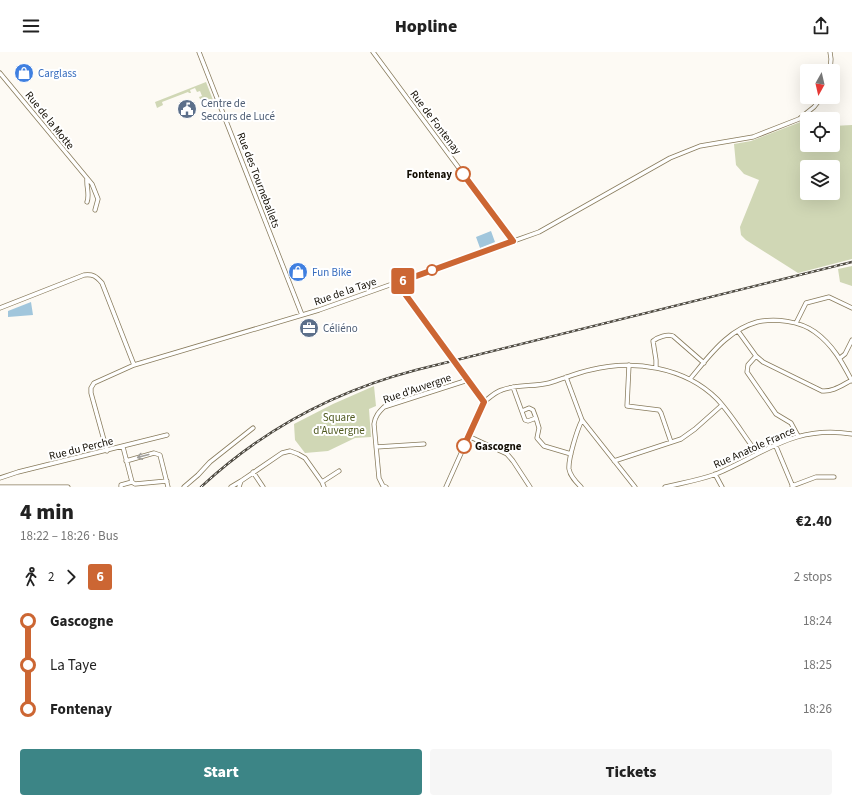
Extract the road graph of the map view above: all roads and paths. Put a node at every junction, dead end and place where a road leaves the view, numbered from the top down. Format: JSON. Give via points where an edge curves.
{"nodes":[{"id":1,"x":199,"y":52,"type":"edge"},
{"id":2,"x":373,"y":52,"type":"edge"},
{"id":3,"x":830,"y":52,"type":"edge"},
{"id":4,"x":831,"y":64,"type":"edge"},
{"id":5,"x":0,"y":73,"type":"edge"},
{"id":6,"x":816,"y":104,"type":"edge"},
{"id":7,"x":87,"y":178,"type":"junction"},
{"id":8,"x":87,"y":202,"type":"dead end"},
{"id":9,"x":94,"y":210,"type":"dead end"},
{"id":10,"x":513,"y":241,"type":"junction"},
{"id":11,"x":397,"y":283,"type":"junction"},
{"id":12,"x":0,"y":308,"type":"edge"},
{"id":13,"x":852,"y":308,"type":"edge"},
{"id":14,"x":302,"y":315,"type":"junction"},
{"id":15,"x":796,"y":323,"type":"junction"},
{"id":16,"x":738,"y":331,"type":"junction"},
{"id":17,"x":852,"y":340,"type":"edge"},
{"id":18,"x":756,"y":356,"type":"junction"},
{"id":19,"x":840,"y":358,"type":"junction"},
{"id":20,"x":704,"y":363,"type":"junction"},
{"id":21,"x":134,"y":365,"type":"junction"},
{"id":22,"x":629,"y":365,"type":"junction"},
{"id":23,"x":656,"y":368,"type":"junction"},
{"id":24,"x":566,"y":377,"type":"junction"},
{"id":25,"x":690,"y":379,"type":"junction"},
{"id":26,"x":468,"y":380,"type":"junction"},
{"id":27,"x":852,"y":380,"type":"edge"},
{"id":28,"x":513,"y":387,"type":"junction"},
{"id":29,"x":484,"y":402,"type":"junction"},
{"id":30,"x":722,"y":405,"type":"junction"},
{"id":31,"x":522,"y":411,"type":"junction"},
{"id":32,"x":536,"y":418,"type":"junction"},
{"id":33,"x":582,"y":420,"type":"junction"},
{"id":34,"x":253,"y":428,"type":"dead end"},
{"id":35,"x":852,"y":434,"type":"edge"},
{"id":36,"x":167,"y":435,"type":"dead end"},
{"id":37,"x":468,"y":436,"type":"junction"},
{"id":38,"x":798,"y":436,"type":"junction"},
{"id":39,"x":671,"y":442,"type":"junction"},
{"id":40,"x":424,"y":444,"type":"dead end"},
{"id":41,"x":775,"y":444,"type":"junction"},
{"id":42,"x":123,"y":447,"type":"junction"},
{"id":43,"x":376,"y":447,"type":"junction"},
{"id":44,"x":107,"y":450,"type":"junction"},
{"id":45,"x":757,"y":453,"type":"junction"},
{"id":46,"x":572,"y":454,"type":"junction"},
{"id":47,"x":126,"y":461,"type":"junction"},
{"id":48,"x":614,"y":461,"type":"junction"},
{"id":49,"x":339,"y":471,"type":"dead end"},
{"id":50,"x":253,"y":472,"type":"junction"},
{"id":51,"x":715,"y":474,"type":"junction"},
{"id":52,"x":834,"y":477,"type":"dead end"},
{"id":53,"x":0,"y":478,"type":"edge"},
{"id":54,"x":167,"y":481,"type":"junction"},
{"id":55,"x":241,"y":481,"type":"junction"},
{"id":56,"x":132,"y":482,"type":"junction"},
{"id":57,"x":322,"y":482,"type":"junction"},
{"id":58,"x":0,"y":486,"type":"edge"},
{"id":59,"x":793,"y":486,"type":"edge"},
{"id":60,"x":68,"y":487,"type":"edge"},
{"id":61,"x":121,"y":487,"type":"edge"},
{"id":62,"x":168,"y":487,"type":"edge"},
{"id":63,"x":184,"y":487,"type":"edge"},
{"id":64,"x":231,"y":487,"type":"edge"},
{"id":65,"x":239,"y":487,"type":"edge"},
{"id":66,"x":263,"y":487,"type":"edge"},
{"id":67,"x":324,"y":487,"type":"edge"},
{"id":68,"x":384,"y":487,"type":"edge"},
{"id":69,"x":446,"y":487,"type":"edge"},
{"id":70,"x":530,"y":487,"type":"edge"},
{"id":71,"x":581,"y":487,"type":"edge"},
{"id":72,"x":635,"y":487,"type":"edge"},
{"id":73,"x":665,"y":487,"type":"edge"},
{"id":74,"x":722,"y":487,"type":"edge"}],
"edges":[{"from":1,"to":14,"type":"street","name":"Rue des Tourneballets"},
{"from":2,"to":10,"type":"street","name":"Rue de Fontenay"},
{"from":3,"to":4,"type":"street"},
{"from":5,"to":7,"type":"street","name":"Rue de la Motte"},
{"from":6,"to":10,"type":"street","name":"Rue de la Taye","via":[[799,119],[753,137],[700,146],[670,158],[539,232]]},
{"from":7,"to":8,"type":"street"},
{"from":7,"to":9,"type":"street","name":"Rue de la Motte","via":[[98,199]]},
{"from":10,"to":11,"type":"street","name":"Rue de la Taye"},
{"from":11,"to":14,"type":"street","name":"Rue de la Taye"},
{"from":11,"to":26,"type":"street"},
{"from":12,"to":21,"type":"street","via":[[91,274],[102,283]]},
{"from":13,"to":15,"type":"street","via":[[829,297],[806,303]]},
{"from":14,"to":21,"type":"street","name":"Rue de la Taye"},
{"from":15,"to":16,"type":"street","via":[[774,320],[756,322]]},
{"from":15,"to":19,"type":"street","via":[[815,332]]},
{"from":16,"to":18,"type":"street"},
{"from":16,"to":20,"type":"street","via":[[725,340]]},
{"from":17,"to":19,"type":"street"},
{"from":18,"to":27,"type":"street","via":[[763,362],[822,391],[833,390]]},
{"from":18,"to":38,"type":"street","via":[[748,365],[747,372],[776,414],[791,423]]},
{"from":19,"to":27,"type":"street"},
{"from":20,"to":23,"type":"street","via":[[669,335],[653,341]]},
{"from":20,"to":25,"type":"street"},
{"from":21,"to":44,"type":"street","name":"Rue de la Taye","via":[[94,383],[91,388]]},
{"from":22,"to":23,"type":"street"},
{"from":22,"to":24,"type":"street","via":[[604,367]]},
{"from":22,"to":39,"type":"street","via":[[627,406],[659,410]]},
{"from":23,"to":25,"type":"street"},
{"from":24,"to":28,"type":"street","via":[[544,385]]},
{"from":24,"to":33,"type":"street"},
{"from":25,"to":30,"type":"street"},
{"from":26,"to":29,"type":"street"},
{"from":26,"to":43,"type":"street","name":"Rue d'Auvergne","via":[[384,407],[375,418]]},
{"from":28,"to":29,"type":"street","via":[[501,390]]},
{"from":28,"to":31,"type":"street"},
{"from":29,"to":37,"type":"street"},
{"from":30,"to":39,"type":"street","via":[[689,434]]},
{"from":30,"to":45,"type":"street"},
{"from":31,"to":32,"type":"street","via":[[525,420]]},
{"from":31,"to":32,"type":"street","via":[[529,408],[534,410]]},
{"from":32,"to":46,"type":"street","via":[[539,428],[537,438],[544,446]]},
{"from":33,"to":46,"type":"street"},
{"from":33,"to":48,"type":"street"},
{"from":34,"to":63,"type":"street","via":[[210,462]]},
{"from":35,"to":38,"type":"street","name":"Rue Anatole France","via":[[838,432]]},
{"from":36,"to":42,"type":"street","name":"Rue du Perche"},
{"from":37,"to":69,"type":"street"},
{"from":37,"to":70,"type":"street","via":[[506,454]]},
{"from":38,"to":41,"type":"street","name":"Rue Anatole France"},
{"from":39,"to":48,"type":"street"},
{"from":40,"to":43,"type":"street"},
{"from":41,"to":45,"type":"street","name":"Rue Anatole France"},
{"from":41,"to":59,"type":"street"},
{"from":42,"to":44,"type":"street","name":"Rue du Perche"},
{"from":42,"to":47,"type":"street"},
{"from":43,"to":68,"type":"street","name":"Rue d'Auvergne","via":[[379,478]]},
{"from":44,"to":53,"type":"street","name":"Rue du Perche"},
{"from":45,"to":51,"type":"street","name":"Rue Anatole France"},
{"from":46,"to":71,"type":"street","via":[[569,469]]},
{"from":54,"to":47,"type":"street","one_way":true,"via":[[160,455],[154,453]]},
{"from":47,"to":56,"type":"street"},
{"from":48,"to":72,"type":"street"},
{"from":49,"to":57,"type":"street"},
{"from":50,"to":55,"type":"street"},
{"from":50,"to":57,"type":"street","via":[[282,453],[290,451],[305,458]]},
{"from":50,"to":66,"type":"street"},
{"from":51,"to":73,"type":"street","name":"Rue Anatole France"},
{"from":51,"to":74,"type":"street"},
{"from":52,"to":59,"type":"street","via":[[816,477]]},
{"from":54,"to":56,"type":"street","via":[[136,484]]},
{"from":54,"to":62,"type":"street"},
{"from":55,"to":64,"type":"street"},
{"from":55,"to":65,"type":"street"},
{"from":56,"to":61,"type":"street"},
{"from":57,"to":67,"type":"street"},
{"from":58,"to":60,"type":"street"}]}
